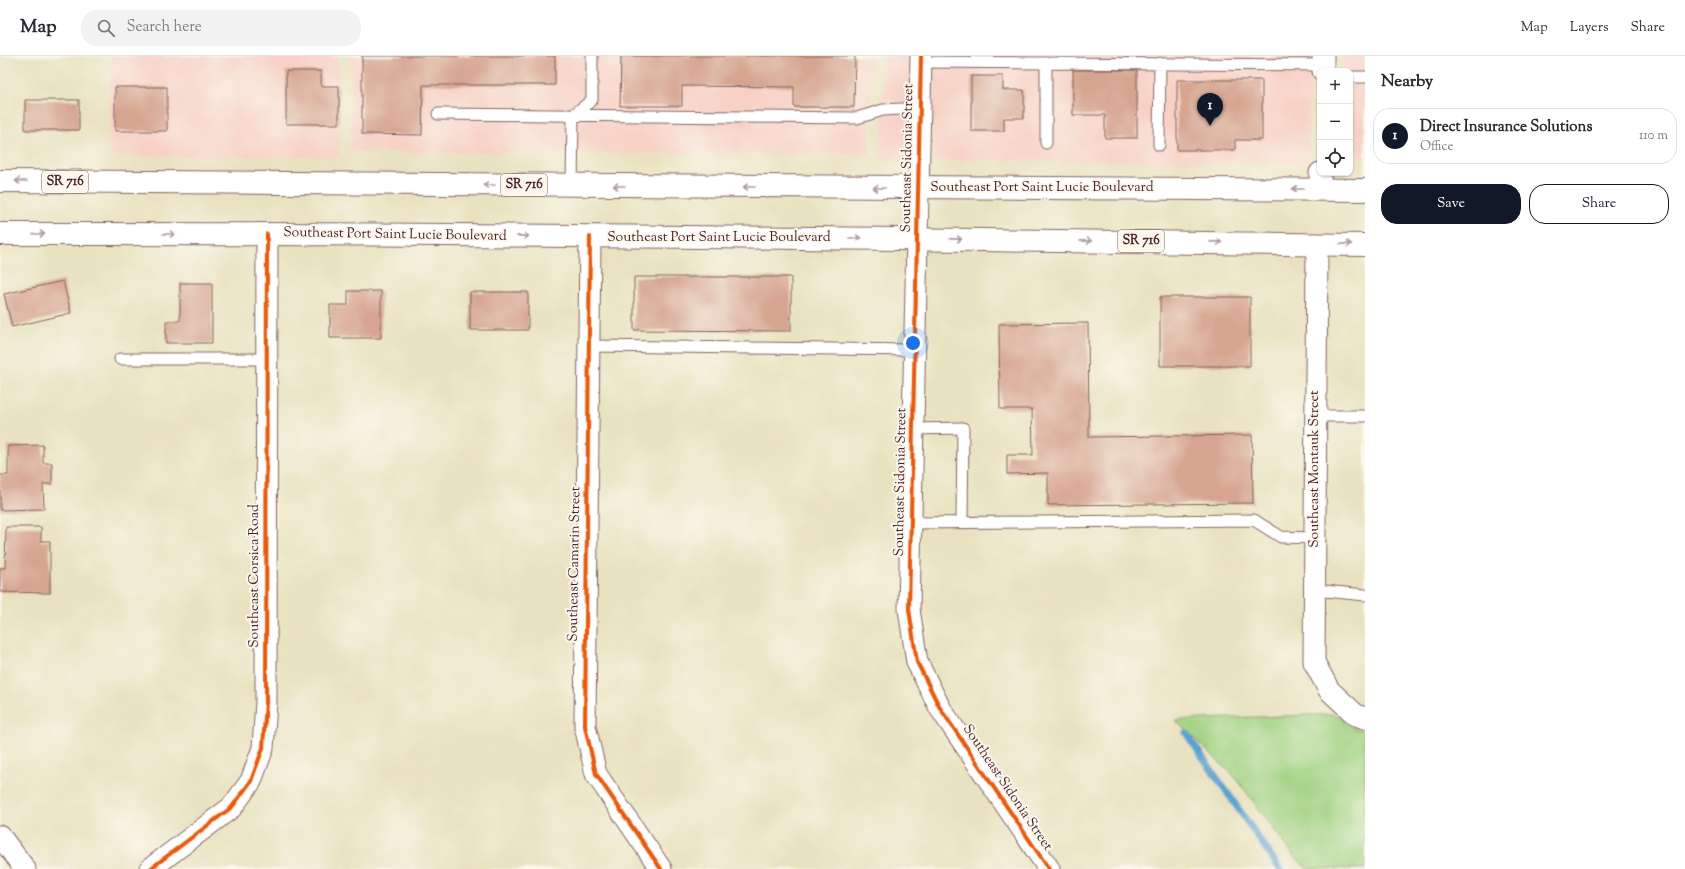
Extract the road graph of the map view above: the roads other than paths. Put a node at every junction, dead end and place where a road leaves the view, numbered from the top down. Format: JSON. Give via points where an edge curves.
{"nodes":[{"id":1,"x":592,"y":56,"type":"edge"},
{"id":2,"x":921,"y":59,"type":"edge"},
{"id":3,"x":1046,"y":63,"type":"junction"},
{"id":4,"x":1160,"y":63,"type":"junction"},
{"id":5,"x":1323,"y":64,"type":"edge"},
{"id":6,"x":1353,"y":77,"type":"edge"},
{"id":7,"x":1365,"y":77,"type":"edge"},
{"id":8,"x":920,"y":108,"type":"junction"},
{"id":9,"x":438,"y":114,"type":"dead end"},
{"id":10,"x":573,"y":115,"type":"junction"},
{"id":11,"x":1046,"y":143,"type":"dead end"},
{"id":12,"x":1159,"y":145,"type":"dead end"},
{"id":13,"x":0,"y":181,"type":"edge"},
{"id":14,"x":1320,"y":181,"type":"edge"},
{"id":15,"x":572,"y":186,"type":"junction"},
{"id":16,"x":918,"y":188,"type":"junction"},
{"id":17,"x":1365,"y":190,"type":"edge"},
{"id":18,"x":0,"y":234,"type":"edge"},
{"id":19,"x":267,"y":234,"type":"junction"},
{"id":20,"x":590,"y":237,"type":"junction"},
{"id":21,"x":917,"y":239,"type":"junction"},
{"id":22,"x":1317,"y":244,"type":"junction"},
{"id":23,"x":1365,"y":244,"type":"edge"},
{"id":24,"x":589,"y":346,"type":"junction"},
{"id":25,"x":914,"y":350,"type":"junction"},
{"id":26,"x":120,"y":359,"type":"dead end"},
{"id":27,"x":267,"y":359,"type":"junction"},
{"id":28,"x":1316,"y":416,"type":"junction"},
{"id":29,"x":1365,"y":416,"type":"edge"},
{"id":30,"x":913,"y":429,"type":"junction"},
{"id":31,"x":911,"y":523,"type":"junction"},
{"id":32,"x":962,"y":523,"type":"junction"},
{"id":33,"x":1315,"y":538,"type":"junction"},
{"id":34,"x":1314,"y":590,"type":"junction"},
{"id":35,"x":1365,"y":594,"type":"edge"},
{"id":36,"x":1365,"y":718,"type":"edge"},
{"id":37,"x":0,"y":836,"type":"edge"},
{"id":38,"x":25,"y":869,"type":"edge"},
{"id":39,"x":150,"y":869,"type":"edge"},
{"id":40,"x":661,"y":869,"type":"edge"},
{"id":41,"x":1049,"y":869,"type":"edge"}],
"edges":[{"from":1,"to":10,"type":"lane","via":[[592,100]]},
{"from":2,"to":3,"type":"lane"},
{"from":2,"to":8,"type":"street","name":"Southeast Sidonia Street"},
{"from":3,"to":4,"type":"lane"},
{"from":3,"to":11,"type":"lane"},
{"from":4,"to":5,"type":"lane"},
{"from":4,"to":12,"type":"lane"},
{"from":6,"to":7,"type":"lane"},
{"from":8,"to":10,"type":"lane","via":[[883,110],[857,118]]},
{"from":8,"to":16,"type":"street","name":"Southeast Sidonia Street"},
{"from":9,"to":10,"type":"lane"},
{"from":10,"to":15,"type":"lane"},
{"from":15,"to":13,"type":"main road","name":"Southeast Port Saint Lucie Boulevard","number":"SR 716","one_way":true},
{"from":14,"to":16,"type":"main road","name":"Southeast Port Saint Lucie Boulevard","number":"SR 716","one_way":true},
{"from":14,"to":17,"type":"main road","name":"Southeast Port Saint Lucie Boulevard","number":"SR 716"},
{"from":16,"to":15,"type":"main road","name":"Southeast Port Saint Lucie Boulevard","number":"SR 716","one_way":true},
{"from":16,"to":21,"type":"street","name":"Southeast Sidonia Street"},
{"from":18,"to":19,"type":"main road","name":"Southeast Port Saint Lucie Boulevard","number":"SR 716","one_way":true},
{"from":19,"to":20,"type":"main road","name":"Southeast Port Saint Lucie Boulevard","number":"SR 716","one_way":true},
{"from":19,"to":27,"type":"street","name":"Southeast Corsica Road"},
{"from":20,"to":21,"type":"main road","name":"Southeast Port Saint Lucie Boulevard","number":"SR 716","one_way":true},
{"from":20,"to":24,"type":"street","name":"Southeast Camarin Street"},
{"from":21,"to":22,"type":"main road","name":"Southeast Port Saint Lucie Boulevard","number":"SR 716","one_way":true},
{"from":21,"to":25,"type":"street","name":"Southeast Sidonia Street"},
{"from":22,"to":23,"type":"main road","name":"Southeast Port Saint Lucie Boulevard","number":"SR 716","one_way":true},
{"from":22,"to":28,"type":"street","name":"Southeast Montauk Street"},
{"from":24,"to":25,"type":"lane"},
{"from":24,"to":40,"type":"street","name":"Southeast Camarin Street","via":[[585,726],[596,774]]},
{"from":25,"to":30,"type":"street","name":"Southeast Sidonia Street"},
{"from":26,"to":27,"type":"lane"},
{"from":27,"to":39,"type":"street","name":"Southeast Corsica Road","via":[[266,702],[263,748],[251,780],[232,807]]},
{"from":28,"to":29,"type":"lane"},
{"from":28,"to":33,"type":"street","name":"Southeast Montauk Street"},
{"from":30,"to":31,"type":"street","name":"Southeast Sidonia Street"},
{"from":30,"to":32,"type":"lane","via":[[963,428]]},
{"from":31,"to":32,"type":"lane"},
{"from":31,"to":41,"type":"street","name":"Southeast Sidonia Street","via":[[909,610],[917,662],[940,708]]},
{"from":32,"to":33,"type":"lane","via":[[1254,520],[1281,537]]},
{"from":33,"to":34,"type":"street","name":"Southeast Montauk Street"},
{"from":34,"to":35,"type":"lane"},
{"from":34,"to":36,"type":"street","name":"Southeast Montauk Street","via":[[1314,662],[1329,690],[1356,715]]},
{"from":37,"to":38,"type":"street"}]}
